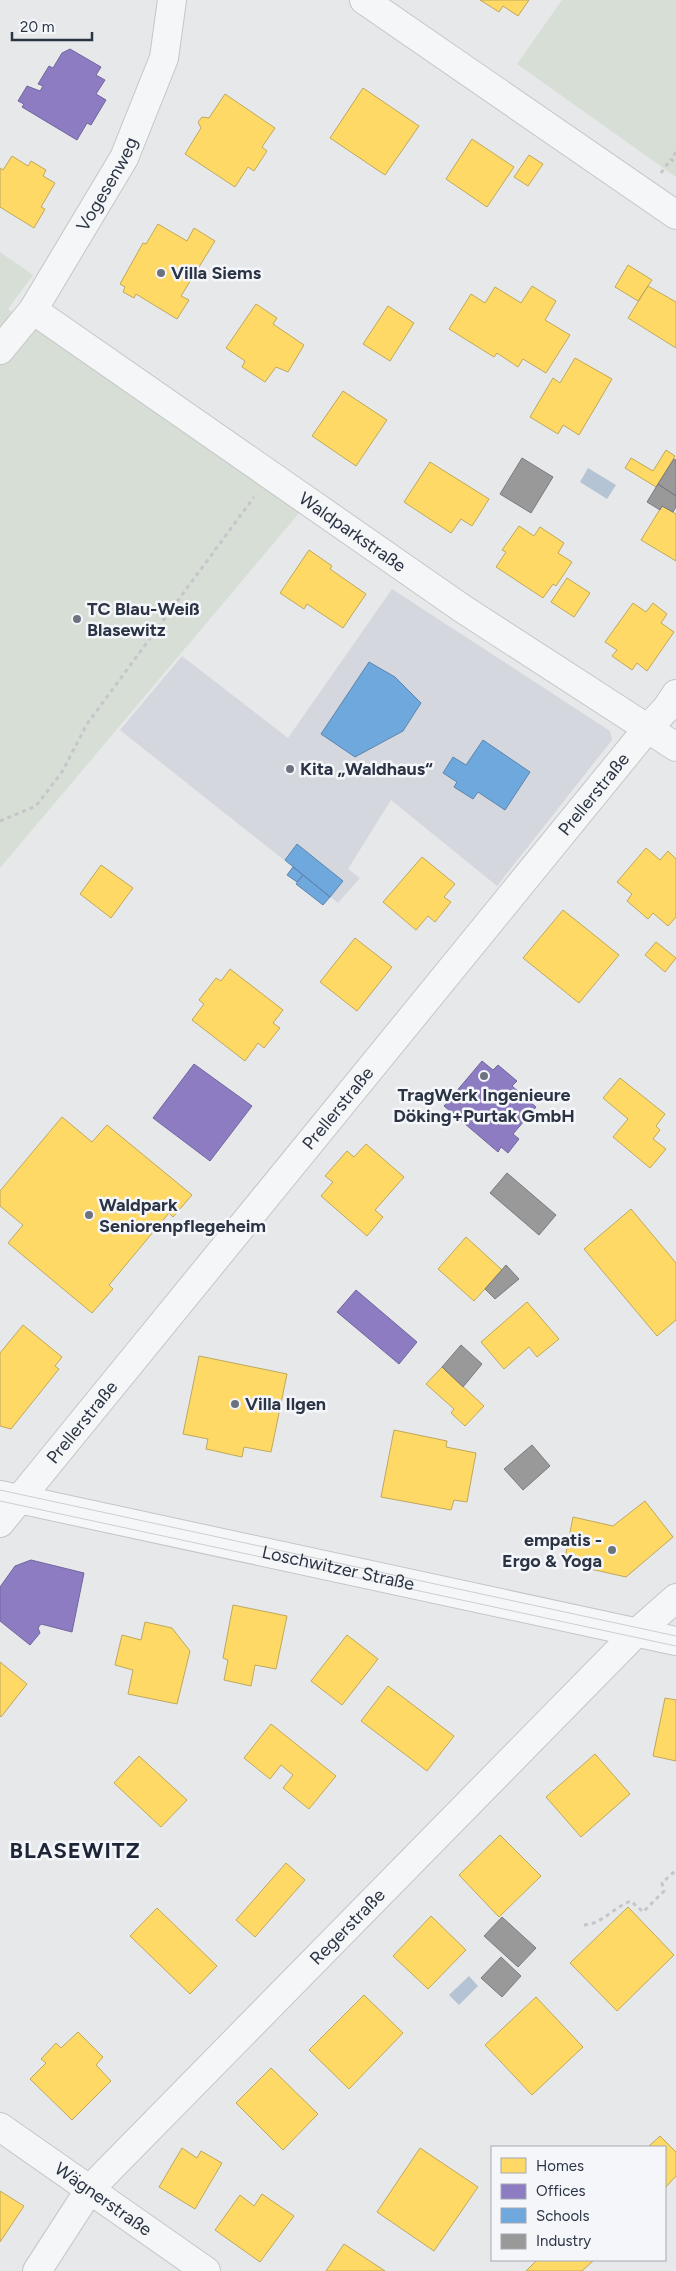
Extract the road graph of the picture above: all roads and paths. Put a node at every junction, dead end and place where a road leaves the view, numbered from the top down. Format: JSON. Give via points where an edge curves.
{"nodes":[{"id":1,"x":172,"y":0,"type":"edge"},
{"id":2,"x":364,"y":0,"type":"edge"},
{"id":3,"x":676,"y":152,"type":"edge"},
{"id":4,"x":676,"y":163,"type":"edge"},
{"id":5,"x":676,"y":215,"type":"edge"},
{"id":6,"x":32,"y":310,"type":"junction"},
{"id":7,"x":0,"y":350,"type":"edge"},
{"id":8,"x":269,"y":476,"type":"junction"},
{"id":9,"x":676,"y":694,"type":"edge"},
{"id":10,"x":648,"y":729,"type":"junction"},
{"id":11,"x":676,"y":747,"type":"edge"},
{"id":12,"x":0,"y":821,"type":"edge"},
{"id":13,"x":10,"y":1498,"type":"edge"},
{"id":14,"x":0,"y":1522,"type":"edge"},
{"id":15,"x":676,"y":1598,"type":"edge"},
{"id":16,"x":637,"y":1632,"type":"junction"},
{"id":17,"x":676,"y":1641,"type":"edge"},
{"id":18,"x":676,"y":1870,"type":"edge"},
{"id":19,"x":584,"y":1925,"type":"dead end"},
{"id":20,"x":0,"y":2127,"type":"edge"},
{"id":21,"x":90,"y":2189,"type":"junction"},
{"id":22,"x":37,"y":2271,"type":"edge"},
{"id":23,"x":206,"y":2271,"type":"edge"}],
"edges":[{"from":1,"to":6,"type":"street","name":"Vogesenweg","via":[[164,58],[124,158]]},
{"from":2,"to":5,"type":"street"},
{"from":3,"to":4,"type":"path","via":[[671,159]]},
{"from":6,"to":7,"type":"street","name":"Vogesenweg"},
{"from":6,"to":8,"type":"street","name":"Waldparkstraße"},
{"from":8,"to":10,"type":"street","name":"Waldparkstraße","via":[[463,609]]},
{"from":8,"to":12,"type":"path","via":[[87,724],[62,772],[36,806]]},
{"from":9,"to":10,"type":"street","name":"Prellerstraße"},
{"from":10,"to":11,"type":"street","name":"Waldparkstraße"},
{"from":10,"to":13,"type":"street","name":"Prellerstraße"},
{"from":13,"to":14,"type":"street","name":"Prellerstraße"},
{"from":13,"to":16,"type":"street","name":"Loschwitzer Straße"},
{"from":15,"to":16,"type":"street","name":"Regerstraße"},
{"from":16,"to":17,"type":"street","name":"Loschwitzer Straße"},
{"from":16,"to":21,"type":"street","name":"Regerstraße"},
{"from":18,"to":19,"type":"path","via":[[662,1884],[664,1892],[643,1912],[631,1901],[594,1925]]},
{"from":20,"to":21,"type":"street","name":"Wägnerstraße"},
{"from":21,"to":22,"type":"street","name":"Regerstraße"},
{"from":21,"to":23,"type":"street","name":"Wägnerstraße"}]}
